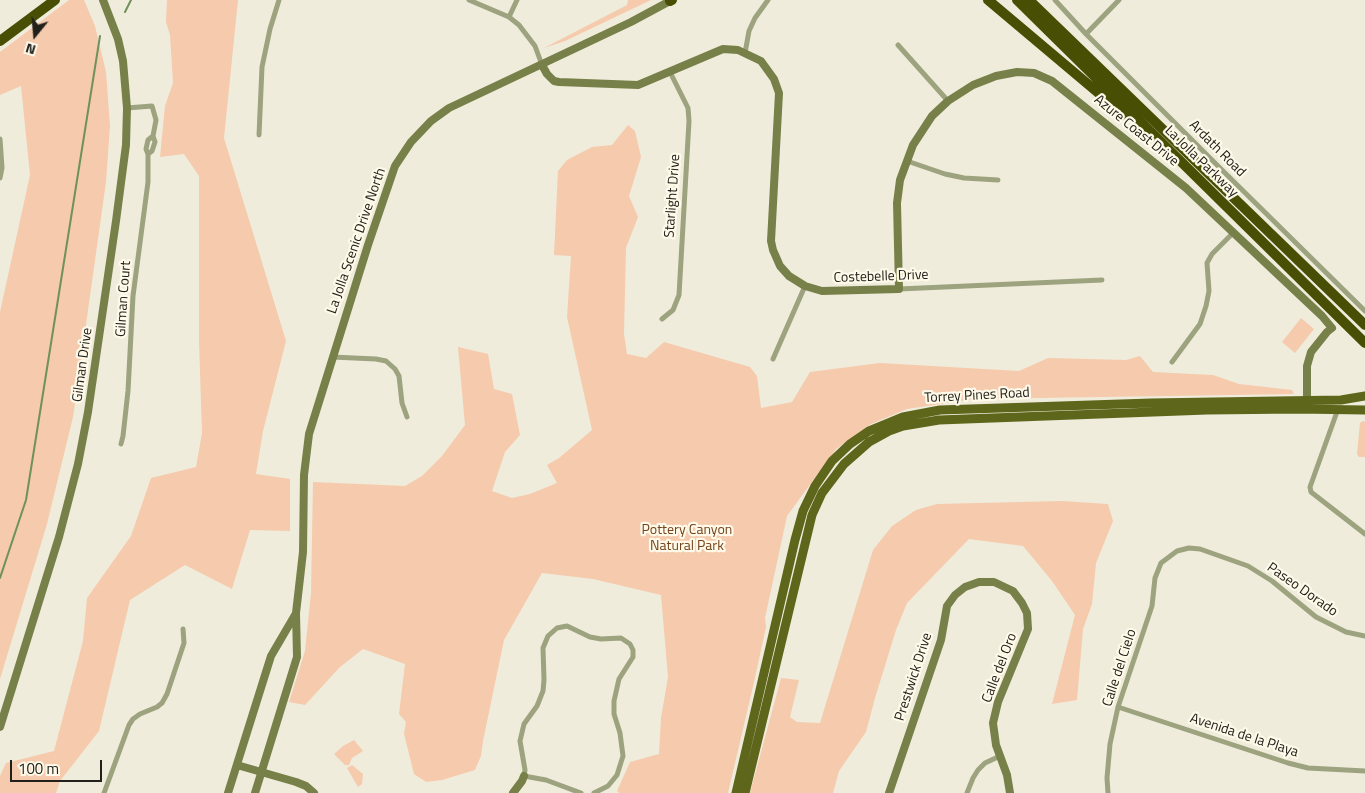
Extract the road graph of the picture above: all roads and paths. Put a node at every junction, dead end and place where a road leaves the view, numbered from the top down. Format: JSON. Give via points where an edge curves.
{"nodes":[{"id":1,"x":55,"y":0,"type":"edge"},
{"id":2,"x":103,"y":0,"type":"edge"},
{"id":3,"x":279,"y":0,"type":"edge"},
{"id":4,"x":469,"y":0,"type":"edge"},
{"id":5,"x":517,"y":0,"type":"edge"},
{"id":6,"x":671,"y":0,"type":"edge"},
{"id":7,"x":768,"y":0,"type":"edge"},
{"id":8,"x":988,"y":0,"type":"edge"},
{"id":9,"x":1017,"y":0,"type":"edge"},
{"id":10,"x":1030,"y":0,"type":"edge"},
{"id":11,"x":1055,"y":0,"type":"edge"},
{"id":12,"x":1119,"y":0,"type":"edge"},
{"id":13,"x":509,"y":17,"type":"junction"},
{"id":14,"x":1086,"y":34,"type":"junction"},
{"id":15,"x":0,"y":41,"type":"edge"},
{"id":16,"x":898,"y":45,"type":"dead end"},
{"id":17,"x":745,"y":52,"type":"junction"},
{"id":18,"x":542,"y":65,"type":"junction"},
{"id":19,"x":670,"y":72,"type":"junction"},
{"id":20,"x":948,"y":101,"type":"junction"},
{"id":21,"x":128,"y":108,"type":"junction"},
{"id":22,"x":259,"y":135,"type":"dead end"},
{"id":23,"x":0,"y":139,"type":"edge"},
{"id":24,"x":907,"y":161,"type":"junction"},
{"id":25,"x":1,"y":168,"type":"edge"},
{"id":26,"x":1190,"y":170,"type":"junction"},
{"id":27,"x":0,"y":178,"type":"edge"},
{"id":28,"x":998,"y":180,"type":"dead end"},
{"id":29,"x":1234,"y":232,"type":"junction"},
{"id":30,"x":1102,"y":280,"type":"dead end"},
{"id":31,"x":1323,"y":283,"type":"junction"},
{"id":32,"x":805,"y":286,"type":"junction"},
{"id":33,"x":899,"y":289,"type":"junction"},
{"id":34,"x":1352,"y":298,"type":"junction"},
{"id":35,"x":1365,"y":311,"type":"edge"},
{"id":36,"x":662,"y":319,"type":"dead end"},
{"id":37,"x":1365,"y":325,"type":"edge"},
{"id":38,"x":1365,"y":343,"type":"edge"},
{"id":39,"x":332,"y":357,"type":"junction"},
{"id":40,"x":773,"y":359,"type":"dead end"},
{"id":41,"x":1172,"y":362,"type":"dead end"},
{"id":42,"x":1365,"y":396,"type":"edge"},
{"id":43,"x":1307,"y":405,"type":"junction"},
{"id":44,"x":1338,"y":409,"type":"junction"},
{"id":45,"x":1362,"y":409,"type":"edge"},
{"id":46,"x":407,"y":416,"type":"dead end"},
{"id":47,"x":121,"y":444,"type":"dead end"},
{"id":48,"x":1365,"y":534,"type":"edge"},
{"id":49,"x":1170,"y":555,"type":"joint"},
{"id":50,"x":979,"y":582,"type":"joint"},
{"id":51,"x":296,"y":614,"type":"junction"},
{"id":52,"x":183,"y":629,"type":"dead end"},
{"id":53,"x":1365,"y":636,"type":"edge"},
{"id":54,"x":1118,"y":707,"type":"junction"},
{"id":55,"x":0,"y":726,"type":"edge"},
{"id":56,"x":1000,"y":756,"type":"junction"},
{"id":57,"x":237,"y":765,"type":"junction"},
{"id":58,"x":1365,"y":771,"type":"edge"},
{"id":59,"x":262,"y":772,"type":"junction"},
{"id":60,"x":524,"y":776,"type":"junction"},
{"id":61,"x":104,"y":793,"type":"edge"},
{"id":62,"x":228,"y":793,"type":"edge"},
{"id":63,"x":255,"y":793,"type":"edge"},
{"id":64,"x":314,"y":793,"type":"edge"},
{"id":65,"x":513,"y":793,"type":"edge"},
{"id":66,"x":581,"y":793,"type":"edge"},
{"id":67,"x":595,"y":793,"type":"edge"},
{"id":68,"x":736,"y":793,"type":"edge"},
{"id":69,"x":745,"y":793,"type":"edge"},
{"id":70,"x":889,"y":793,"type":"edge"},
{"id":71,"x":967,"y":793,"type":"edge"},
{"id":72,"x":1010,"y":793,"type":"edge"},
{"id":73,"x":1108,"y":793,"type":"edge"}],
"edges":[{"from":1,"to":15,"type":"highway"},
{"from":2,"to":21,"type":"street","name":"Gilman Drive","via":[[118,39]]},
{"from":3,"to":22,"type":"street","via":[[262,67]]},
{"from":4,"to":13,"type":"street"},
{"from":5,"to":13,"type":"street"},
{"from":6,"to":18,"type":"street","name":"La Jolla Scenic Drive North"},
{"from":7,"to":17,"type":"street","via":[[749,31]]},
{"from":8,"to":26,"type":"highway"},
{"from":9,"to":26,"type":"highway","name":"La Jolla Parkway"},
{"from":10,"to":31,"type":"highway","name":"La Jolla Parkway"},
{"from":11,"to":14,"type":"street","name":"Ardath Road"},
{"from":12,"to":14,"type":"street"},
{"from":13,"to":18,"type":"street","via":[[526,32]]},
{"from":14,"to":34,"type":"street","name":"Ardath Road"},
{"from":16,"to":20,"type":"street"},
{"from":17,"to":19,"type":"street","via":[[723,50]]},
{"from":17,"to":32,"type":"street","name":"Costebelle Drive","via":[[761,61],[774,79],[779,93],[773,250],[780,266]]},
{"from":18,"to":19,"type":"street","via":[[554,81],[560,82],[638,85]]},
{"from":18,"to":39,"type":"street","name":"La Jolla Scenic Drive North","via":[[449,108],[411,142],[395,166]]},
{"from":19,"to":36,"type":"street","name":"Starlight Drive","via":[[688,108],[689,121],[678,295],[673,310]]},
{"from":20,"to":24,"type":"street","via":[[932,116],[913,145]]},
{"from":20,"to":29,"type":"street","name":"Azure Coast Drive","via":[[973,85],[996,76],[1027,72],[1052,81],[1186,188]]},
{"from":21,"to":47,"type":"street","name":"Gilman Court","via":[[152,106],[156,120],[146,149],[148,182],[133,296],[128,391]]},
{"from":21,"to":55,"type":"street","name":"Gilman Drive","via":[[124,169],[81,454]]},
{"from":23,"to":25,"type":"street"},
{"from":24,"to":28,"type":"street","via":[[964,178]]},
{"from":24,"to":33,"type":"street","via":[[897,203]]},
{"from":25,"to":27,"type":"street"},
{"from":26,"to":38,"type":"highway","name":"La Jolla Parkway"},
{"from":29,"to":41,"type":"street","via":[[1207,263],[1209,291],[1200,324]]},
{"from":29,"to":43,"type":"street","name":"Azure Coast Drive","via":[[1332,328],[1311,352],[1307,366]]},
{"from":30,"to":33,"type":"street","name":"Costebelle Drive"},
{"from":31,"to":34,"type":"highway","via":[[1341,297]]},
{"from":31,"to":37,"type":"highway","name":"La Jolla Parkway"},
{"from":32,"to":33,"type":"street","name":"Costebelle Drive","via":[[822,291]]},
{"from":32,"to":40,"type":"street"},
{"from":34,"to":35,"type":"street","name":"Ardath Road"},
{"from":39,"to":46,"type":"street","via":[[386,361],[399,376]]},
{"from":39,"to":51,"type":"street","name":"La Jolla Scenic Drive North","via":[[306,451],[303,552]]},
{"from":42,"to":43,"type":"main road","name":"Torrey Pines Road"},
{"from":43,"to":44,"type":"main road","name":"Torrey Pines Road"},
{"from":43,"to":68,"type":"main road","name":"Torrey Pines Road","via":[[1160,402],[940,410],[917,413],[869,431],[850,444],[828,467],[803,511]]},
{"from":43,"to":69,"type":"main road","name":"Torrey Pines Road","via":[[939,420],[903,426],[869,442],[844,464],[822,493],[812,516]]},
{"from":44,"to":45,"type":"main road","name":"Torrey Pines Road"},
{"from":44,"to":48,"type":"street","via":[[1311,492]]},
{"from":49,"to":53,"type":"street","name":"Paseo Dorado","via":[[1188,548],[1200,549],[1248,566],[1316,617],[1346,632]]},
{"from":49,"to":54,"type":"street","name":"Calle del Cielo","via":[[1161,563],[1155,578],[1152,606]]},
{"from":50,"to":56,"type":"street","name":"Calle del Oro","via":[[994,582],[1013,591],[1027,613],[1028,629],[998,702],[993,723]]},
{"from":50,"to":70,"type":"street","name":"Prestwick Drive","via":[[965,587],[947,606],[941,640]]},
{"from":51,"to":57,"type":"street","name":"La Jolla Scenic Drive North","via":[[271,656]]},
{"from":51,"to":59,"type":"street","name":"La Jolla Scenic Drive North","via":[[296,657]]},
{"from":52,"to":61,"type":"street","via":[[184,643],[168,694],[162,703],[140,714],[129,725]]},
{"from":54,"to":58,"type":"street","name":"Avenida de la Playa","via":[[1288,763],[1308,768]]},
{"from":54,"to":73,"type":"street","name":"Calle del Cielo","via":[[1110,744]]},
{"from":56,"to":71,"type":"street","via":[[978,770]]},
{"from":56,"to":72,"type":"street","name":"Calle del Oro"},
{"from":57,"to":59,"type":"street"},
{"from":57,"to":62,"type":"street","name":"La Jolla Scenic Drive North"},
{"from":59,"to":63,"type":"street","name":"La Jolla Scenic Drive North"},
{"from":59,"to":64,"type":"street","via":[[306,786]]},
{"from":60,"to":65,"type":"street"},
{"from":60,"to":66,"type":"street"},
{"from":60,"to":67,"type":"street","via":[[520,740],[524,724],[543,692],[543,648],[548,636],[557,628],[567,626],[590,637],[621,638],[633,650],[614,701],[623,756],[617,775],[608,786]]}]}
